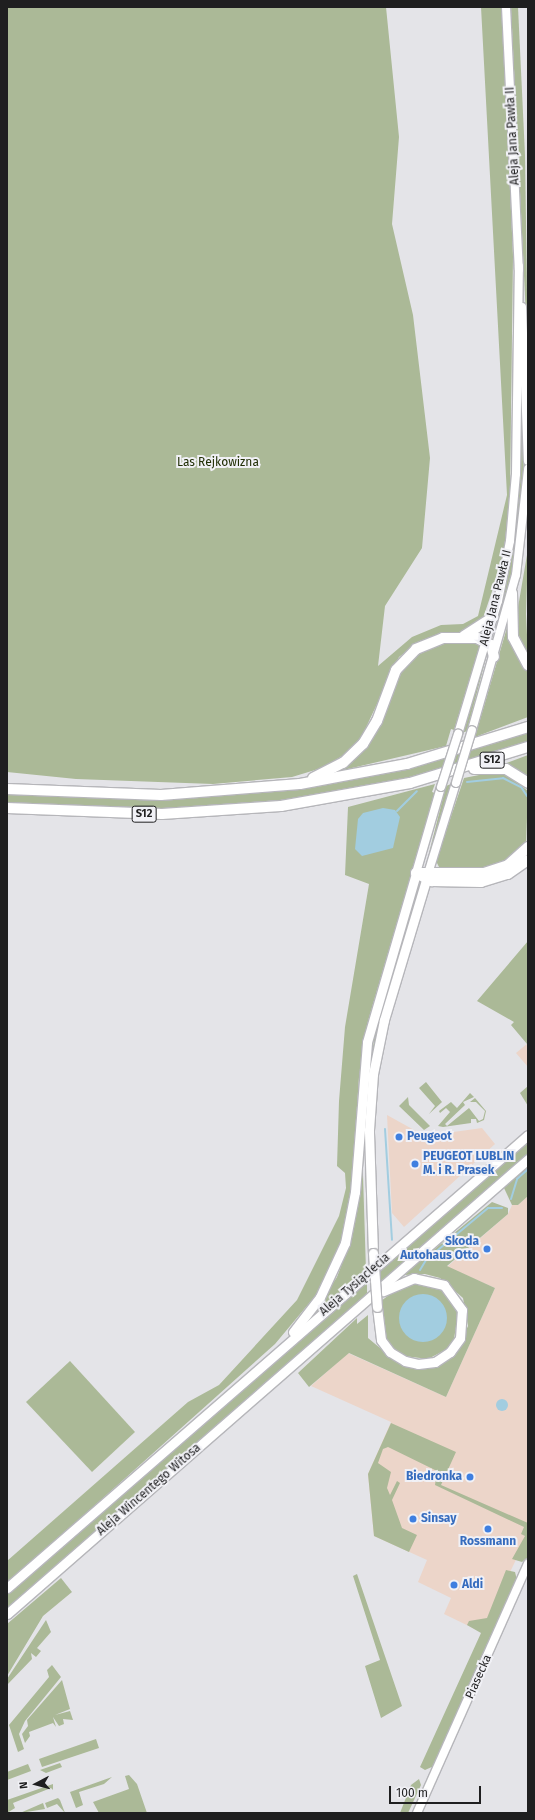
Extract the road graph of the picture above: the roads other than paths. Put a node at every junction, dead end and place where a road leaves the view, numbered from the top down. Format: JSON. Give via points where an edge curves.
{"nodes":[{"id":1,"x":506,"y":7,"type":"edge"},
{"id":2,"x":519,"y":266,"type":"junction"},
{"id":3,"x":528,"y":461,"type":"edge"},
{"id":4,"x":528,"y":469,"type":"edge"},
{"id":5,"x":512,"y":593,"type":"junction"},
{"id":6,"x":493,"y":617,"type":"junction"},
{"id":7,"x":462,"y":637,"type":"junction"},
{"id":8,"x":486,"y":641,"type":"junction"},
{"id":9,"x":494,"y":657,"type":"junction"},
{"id":10,"x":528,"y":665,"type":"edge"},
{"id":11,"x":528,"y":727,"type":"edge"},
{"id":12,"x":528,"y":747,"type":"edge"},
{"id":13,"x":456,"y":770,"type":"junction"},
{"id":14,"x":528,"y":783,"type":"edge"},
{"id":15,"x":300,"y":784,"type":"junction"},
{"id":16,"x":7,"y":789,"type":"edge"},
{"id":17,"x":7,"y":808,"type":"edge"},
{"id":18,"x":528,"y":847,"type":"edge"},
{"id":19,"x":528,"y":860,"type":"edge"},
{"id":20,"x":416,"y":873,"type":"junction"},
{"id":21,"x":428,"y":876,"type":"junction"},
{"id":22,"x":528,"y":1135,"type":"edge"},
{"id":23,"x":528,"y":1160,"type":"edge"},
{"id":24,"x":363,"y":1304,"type":"junction"},
{"id":25,"x":272,"y":1355,"type":"junction"},
{"id":26,"x":292,"y":1366,"type":"joint"},
{"id":27,"x":528,"y":1564,"type":"edge"},
{"id":28,"x":7,"y":1588,"type":"edge"},
{"id":29,"x":7,"y":1614,"type":"edge"},
{"id":30,"x":417,"y":1813,"type":"edge"}],
"edges":[{"from":1,"to":2,"type":"street","name":"Aleja Jana Pawła II"},
{"from":2,"to":3,"type":"street","name":"Aleja Jana Pawła II"},
{"from":2,"to":6,"type":"street","name":"Aleja Jana Pawła II","via":[[514,506],[507,562]]},
{"from":4,"to":5,"type":"street","name":"Aleja Jana Pawła II","via":[[523,533]]},
{"from":5,"to":9,"type":"street","name":"Aleja Jana Pawła II"},
{"from":5,"to":10,"type":"highway","via":[[513,637]]},
{"from":6,"to":7,"type":"highway"},
{"from":6,"to":8,"type":"street","name":"Aleja Jana Pawła II"},
{"from":7,"to":8,"type":"highway"},
{"from":7,"to":15,"type":"highway","via":[[434,640],[410,654],[396,670],[377,721],[359,749],[338,766]]},
{"from":8,"to":9,"type":"highway","via":[[492,647]]},
{"from":8,"to":20,"type":"street","name":"Aleja Jana Pawła II","bridge":true},
{"from":9,"to":21,"type":"street","name":"Aleja Jana Pawła II","bridge":true},
{"from":11,"to":15,"type":"highway","number":"S12","via":[[407,764]]},
{"from":12,"to":13,"type":"highway","number":"S12"},
{"from":13,"to":14,"type":"highway","via":[[502,768]]},
{"from":13,"to":17,"type":"highway","number":"S12","via":[[351,796],[242,810],[113,814]]},
{"from":15,"to":16,"type":"highway","number":"S12","via":[[161,795]]},
{"from":18,"to":21,"type":"highway","via":[[514,861],[492,871],[474,875]]},
{"from":19,"to":21,"type":"highway","via":[[508,874],[490,880]]},
{"from":20,"to":21,"type":"highway"},
{"from":20,"to":25,"type":"main road","via":[[367,1042],[355,1192],[345,1243],[313,1308]]},
{"from":21,"to":24,"type":"main road","bridge":true,"via":[[384,1020],[373,1074],[369,1130],[373,1254],[377,1308],[381,1340],[390,1352],[405,1361],[418,1364],[435,1362],[450,1352],[460,1338],[463,1320],[461,1306],[450,1289],[438,1282],[420,1278],[407,1280]]},
{"from":22,"to":25,"type":"main road","name":"Aleja Tysiąclecia"},
{"from":23,"to":24,"type":"main road","name":"Aleja Tysiąclecia"},
{"from":24,"to":26,"type":"main road","name":"Aleja Tysiąclecia"},
{"from":25,"to":28,"type":"main road","name":"Aleja Wincentego Witosa"},
{"from":26,"to":29,"type":"main road","name":"Aleja Wincentego Witosa"},
{"from":27,"to":30,"type":"street","name":"Piasecka"}]}
